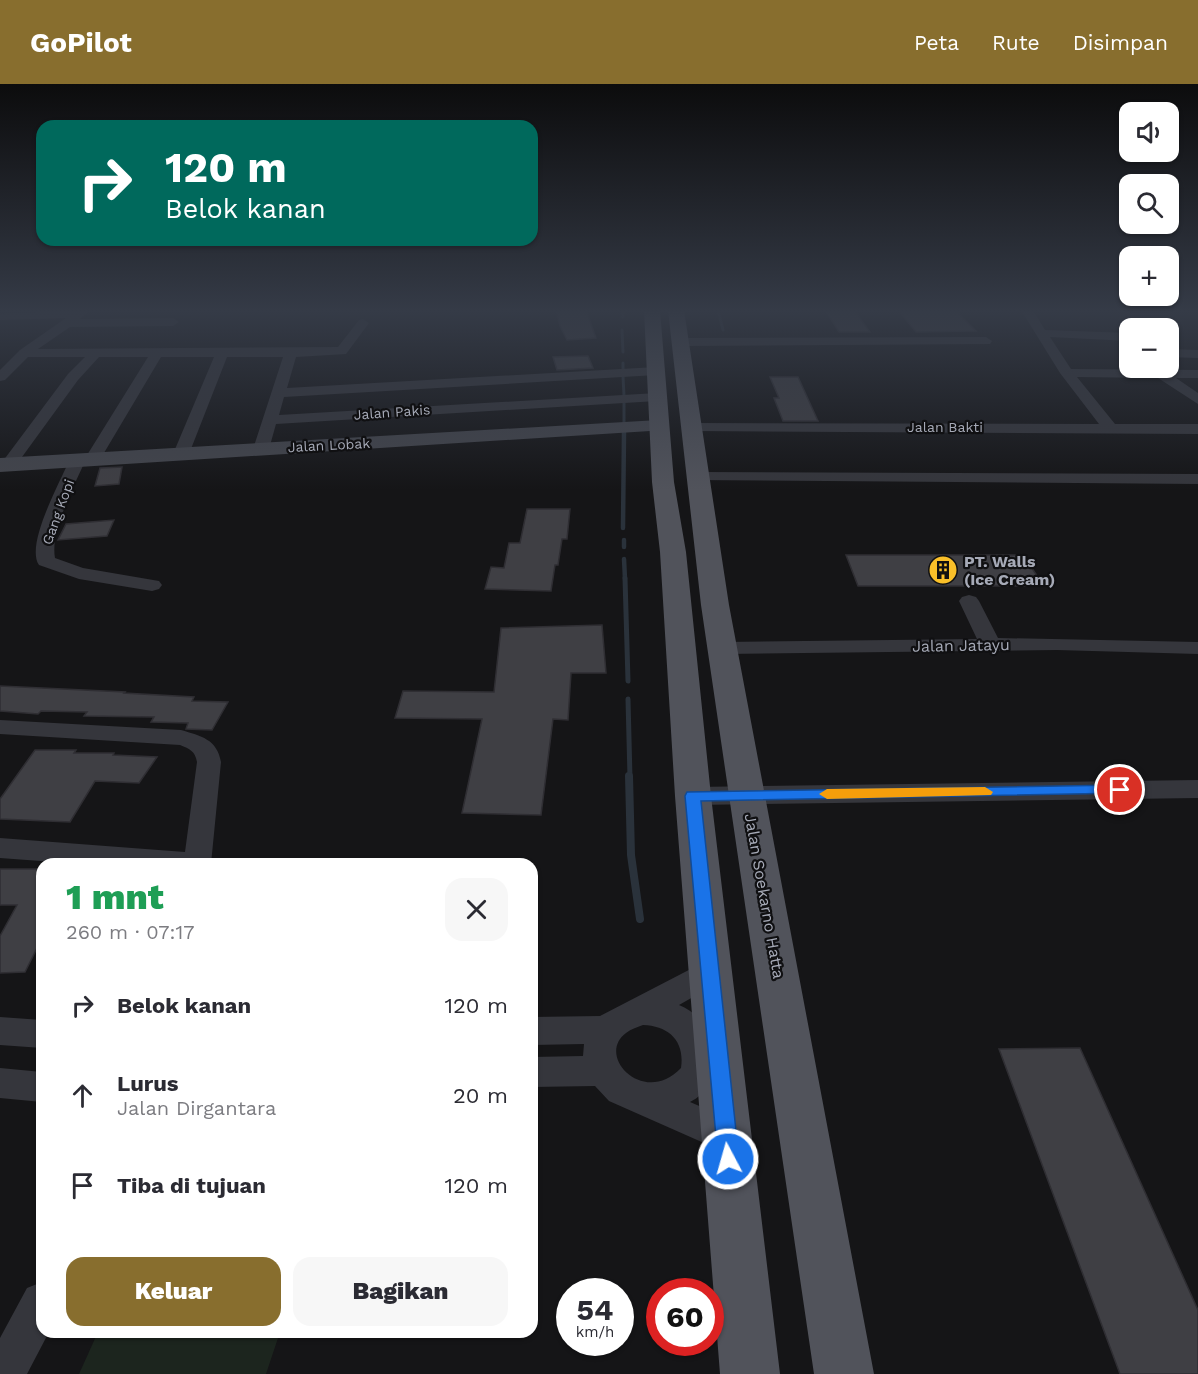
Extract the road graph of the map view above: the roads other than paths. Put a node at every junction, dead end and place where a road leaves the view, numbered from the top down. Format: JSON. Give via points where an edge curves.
{"nodes":[{"id":1,"x":80,"y":370,"type":"edge"},
{"id":2,"x":145,"y":370,"type":"edge"},
{"id":3,"x":215,"y":370,"type":"edge"},
{"id":4,"x":286,"y":370,"type":"edge"},
{"id":5,"x":661,"y":370,"type":"edge"},
{"id":6,"x":672,"y":370,"type":"edge"},
{"id":7,"x":1067,"y":373,"type":"joint"},
{"id":8,"x":1119,"y":374,"type":"edge"},
{"id":9,"x":1198,"y":374,"type":"edge"},
{"id":10,"x":1179,"y":375,"type":"edge"},
{"id":11,"x":1167,"y":378,"type":"edge"},
{"id":12,"x":279,"y":393,"type":"junction"},
{"id":13,"x":1198,"y":400,"type":"edge"},
{"id":14,"x":666,"y":405,"type":"junction"},
{"id":15,"x":272,"y":420,"type":"junction"},
{"id":16,"x":1110,"y":428,"type":"junction"},
{"id":17,"x":1198,"y":429,"type":"edge"},
{"id":18,"x":261,"y":449,"type":"junction"},
{"id":19,"x":181,"y":454,"type":"junction"},
{"id":20,"x":84,"y":460,"type":"junction"},
{"id":21,"x":4,"y":465,"type":"edge"},
{"id":22,"x":697,"y":477,"type":"junction"},
{"id":23,"x":1198,"y":479,"type":"edge"},
{"id":24,"x":153,"y":585,"type":"dead end"},
{"id":25,"x":969,"y":601,"type":"dead end"},
{"id":26,"x":990,"y":644,"type":"junction"},
{"id":27,"x":724,"y":648,"type":"junction"},
{"id":28,"x":1198,"y":648,"type":"edge"},
{"id":29,"x":0,"y":727,"type":"edge"},
{"id":30,"x":1198,"y":789,"type":"edge"},
{"id":31,"x":748,"y":795,"type":"junction"},
{"id":32,"x":693,"y":796,"type":"junction"},
{"id":33,"x":0,"y":848,"type":"edge"},
{"id":34,"x":123,"y":858,"type":"edge"},
{"id":35,"x":198,"y":858,"type":"edge"},
{"id":36,"x":710,"y":972,"type":"junction"},
{"id":37,"x":640,"y":1011,"type":"junction"},
{"id":38,"x":606,"y":1030,"type":"junction"},
{"id":39,"x":0,"y":1031,"type":"edge"},
{"id":40,"x":538,"y":1031,"type":"edge"},
{"id":41,"x":36,"y":1034,"type":"edge"},
{"id":42,"x":602,"y":1071,"type":"junction"},
{"id":43,"x":538,"y":1072,"type":"edge"},
{"id":44,"x":0,"y":1083,"type":"edge"},
{"id":45,"x":36,"y":1086,"type":"edge"},
{"id":46,"x":642,"y":1098,"type":"junction"},
{"id":47,"x":726,"y":1135,"type":"junction"},
{"id":48,"x":36,"y":1314,"type":"edge"},
{"id":49,"x":4,"y":1374,"type":"edge"},
{"id":50,"x":750,"y":1374,"type":"edge"},
{"id":51,"x":844,"y":1374,"type":"edge"}],
"edges":[{"from":1,"to":21,"type":"street"},
{"from":2,"to":20,"type":"street"},
{"from":3,"to":19,"type":"street"},
{"from":4,"to":12,"type":"street"},
{"from":5,"to":14,"type":"main road","name":"Jalan Soekarno Hatta"},
{"from":6,"to":14,"type":"main road","name":"Jalan Soekarno Hatta"},
{"from":7,"to":8,"type":"street"},
{"from":7,"to":16,"type":"street"},
{"from":9,"to":10,"type":"street"},
{"from":11,"to":13,"type":"street"},
{"from":12,"to":14,"type":"street"},
{"from":12,"to":15,"type":"street"},
{"from":14,"to":15,"type":"street","name":"Jalan Pakis"},
{"from":14,"to":16,"type":"street","name":"Jalan Bakti"},
{"from":14,"to":18,"type":"main road","name":"Jalan Lobak"},
{"from":14,"to":22,"type":"main road","name":"Jalan Soekarno Hatta"},
{"from":14,"to":32,"type":"main road","name":"Jalan Soekarno Hatta","via":[[674,569]]},
{"from":15,"to":18,"type":"street"},
{"from":16,"to":17,"type":"street","name":"Jalan Bakti"},
{"from":18,"to":19,"type":"main road","name":"Jalan Lobak"},
{"from":19,"to":20,"type":"main road","name":"Jalan Lobak"},
{"from":20,"to":21,"type":"main road","name":"Jalan Lobak"},
{"from":20,"to":24,"type":"street","name":"Gang Kopi","via":[[47,539],[46,561],[79,573]]},
{"from":22,"to":23,"type":"street"},
{"from":22,"to":27,"type":"main road","name":"Jalan Soekarno Hatta"},
{"from":25,"to":26,"type":"street"},
{"from":26,"to":27,"type":"street","name":"Jalan Jatayu"},
{"from":26,"to":28,"type":"street","name":"Jalan Jatayu"},
{"from":27,"to":31,"type":"main road","name":"Jalan Soekarno Hatta"},
{"from":29,"to":35,"type":"street","via":[[181,738],[198,743],[207,751],[209,762]]},
{"from":30,"to":31,"type":"street"},
{"from":31,"to":32,"type":"street"},
{"from":31,"to":51,"type":"main road","name":"Jalan Soekarno Hatta"},
{"from":32,"to":36,"type":"main road","name":"Jalan Soekarno Hatta"},
{"from":33,"to":34,"type":"street"},
{"from":36,"to":37,"type":"street"},
{"from":36,"to":47,"type":"main road","name":"Jalan Soekarno Hatta"},
{"from":37,"to":38,"type":"street","via":[[615,1021]]},
{"from":37,"to":46,"type":"street","via":[[670,1016],[683,1023],[699,1047],[700,1061],[687,1086],[674,1094]]},
{"from":38,"to":40,"type":"street"},
{"from":38,"to":42,"type":"street","via":[[598,1050]]},
{"from":39,"to":41,"type":"street"},
{"from":42,"to":43,"type":"street"},
{"from":42,"to":46,"type":"street","via":[[618,1089]]},
{"from":44,"to":45,"type":"street"},
{"from":46,"to":47,"type":"street"},
{"from":47,"to":50,"type":"main road","name":"Jalan Soekarno Hatta"},
{"from":48,"to":49,"type":"street"}]}
